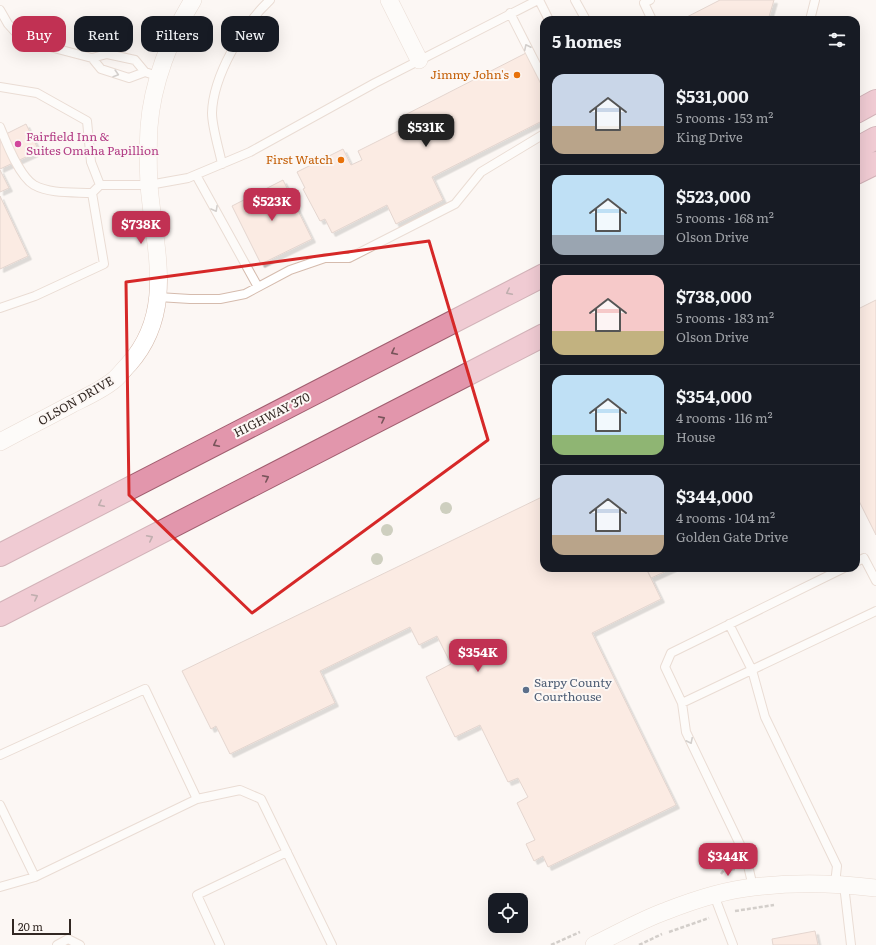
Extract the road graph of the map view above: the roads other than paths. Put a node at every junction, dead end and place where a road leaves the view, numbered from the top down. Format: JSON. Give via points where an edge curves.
{"nodes":[{"id":1,"x":193,"y":0,"type":"edge"},
{"id":2,"x":270,"y":0,"type":"edge"},
{"id":3,"x":389,"y":0,"type":"edge"},
{"id":4,"x":538,"y":0,"type":"edge"},
{"id":5,"x":576,"y":0,"type":"edge"},
{"id":6,"x":650,"y":0,"type":"edge"},
{"id":7,"x":815,"y":0,"type":"edge"},
{"id":8,"x":0,"y":10,"type":"edge"},
{"id":9,"x":510,"y":13,"type":"junction"},
{"id":10,"x":547,"y":16,"type":"edge"},
{"id":11,"x":584,"y":16,"type":"edge"},
{"id":12,"x":650,"y":16,"type":"edge"},
{"id":13,"x":811,"y":16,"type":"edge"},
{"id":14,"x":92,"y":58,"type":"junction"},
{"id":15,"x":419,"y":60,"type":"junction"},
{"id":16,"x":540,"y":72,"type":"edge"},
{"id":17,"x":151,"y":74,"type":"junction"},
{"id":18,"x":0,"y":87,"type":"edge"},
{"id":19,"x":876,"y":101,"type":"edge"},
{"id":20,"x":860,"y":110,"type":"edge"},
{"id":21,"x":0,"y":127,"type":"edge"},
{"id":22,"x":540,"y":136,"type":"edge"},
{"id":23,"x":876,"y":138,"type":"edge"},
{"id":24,"x":860,"y":147,"type":"edge"},
{"id":25,"x":876,"y":163,"type":"edge"},
{"id":26,"x":222,"y":164,"type":"junction"},
{"id":27,"x":860,"y":171,"type":"edge"},
{"id":28,"x":196,"y":175,"type":"junction"},
{"id":29,"x":100,"y":185,"type":"junction"},
{"id":30,"x":149,"y":185,"type":"junction"},
{"id":31,"x":92,"y":193,"type":"junction"},
{"id":32,"x":540,"y":276,"type":"edge"},
{"id":33,"x":258,"y":287,"type":"junction"},
{"id":34,"x":158,"y":297,"type":"junction"},
{"id":35,"x":0,"y":308,"type":"edge"},
{"id":36,"x":540,"y":337,"type":"edge"},
{"id":37,"x":1,"y":439,"type":"edge"},
{"id":38,"x":0,"y":555,"type":"edge"},
{"id":39,"x":860,"y":560,"type":"edge"},
{"id":40,"x":836,"y":572,"type":"edge"},
{"id":41,"x":876,"y":581,"type":"edge"},
{"id":42,"x":876,"y":612,"type":"edge"},
{"id":43,"x":0,"y":615,"type":"edge"},
{"id":44,"x":729,"y":624,"type":"junction"},
{"id":45,"x":752,"y":670,"type":"junction"},
{"id":46,"x":682,"y":703,"type":"junction"},
{"id":47,"x":0,"y":754,"type":"edge"},
{"id":48,"x":197,"y":800,"type":"junction"},
{"id":49,"x":0,"y":805,"type":"edge"},
{"id":50,"x":287,"y":852,"type":"junction"},
{"id":51,"x":35,"y":877,"type":"junction"},
{"id":52,"x":840,"y":885,"type":"junction"},
{"id":53,"x":0,"y":887,"type":"edge"},
{"id":54,"x":753,"y":887,"type":"junction"},
{"id":55,"x":876,"y":888,"type":"edge"},
{"id":56,"x":714,"y":895,"type":"junction"},
{"id":57,"x":57,"y":945,"type":"edge"},
{"id":58,"x":80,"y":945,"type":"edge"},
{"id":59,"x":220,"y":945,"type":"edge"},
{"id":60,"x":332,"y":945,"type":"edge"},
{"id":61,"x":594,"y":945,"type":"edge"},
{"id":62,"x":733,"y":945,"type":"edge"},
{"id":63,"x":851,"y":945,"type":"edge"}],
"edges":[{"from":1,"to":17,"type":"street","name":"OLSON DRIVE"},
{"from":2,"to":26,"type":"lane","via":[[260,9],[228,55],[213,100],[212,115]]},
{"from":3,"to":15,"type":"street"},
{"from":4,"to":9,"type":"lane"},
{"from":4,"to":10,"type":"lane"},
{"from":5,"to":11,"type":"lane"},
{"from":6,"to":12,"type":"lane","via":[[644,3]]},
{"from":7,"to":13,"type":"lane"},
{"from":8,"to":14,"type":"lane","via":[[8,24],[27,41]]},
{"from":9,"to":15,"type":"lane"},
{"from":16,"to":9,"type":"lane","one_way":true},
{"from":14,"to":17,"type":"lane","via":[[107,54],[135,60]]},
{"from":14,"to":17,"type":"lane","one_way":true,"via":[[101,69],[129,78]]},
{"from":15,"to":26,"type":"lane","via":[[250,152]]},
{"from":17,"to":30,"type":"street","name":"OLSON DRIVE"},
{"from":18,"to":29,"type":"lane","via":[[37,93],[86,121],[91,162]]},
{"from":19,"to":20,"type":"highway"},
{"from":21,"to":31,"type":"lane","via":[[18,167],[32,184],[50,191]]},
{"from":22,"to":33,"type":"lane","via":[[481,172],[455,204],[349,258],[325,258],[290,270]]},
{"from":23,"to":24,"type":"highway"},
{"from":25,"to":27,"type":"highway"},
{"from":26,"to":28,"type":"lane"},
{"from":28,"to":30,"type":"lane"},
{"from":28,"to":33,"type":"lane","one_way":true},
{"from":29,"to":30,"type":"lane"},
{"from":29,"to":31,"type":"lane"},
{"from":30,"to":34,"type":"street","name":"OLSON DRIVE","via":[[159,273]]},
{"from":31,"to":35,"type":"lane","via":[[104,264],[35,296]]},
{"from":32,"to":38,"type":"highway","name":"HIGHWAY 370","one_way":true},
{"from":33,"to":34,"type":"lane","via":[[245,294],[220,299]]},
{"from":34,"to":37,"type":"street","name":"OLSON DRIVE","via":[[154,322],[145,341],[115,380]]},
{"from":43,"to":36,"type":"highway","one_way":true},
{"from":39,"to":41,"type":"lane","via":[[864,558]]},
{"from":40,"to":44,"type":"lane"},
{"from":42,"to":45,"type":"lane"},
{"from":44,"to":45,"type":"lane"},
{"from":44,"to":46,"type":"lane","via":[[671,654],[665,667]]},
{"from":45,"to":46,"type":"lane"},
{"from":45,"to":52,"type":"lane","via":[[765,717],[837,866]]},
{"from":46,"to":54,"type":"lane","one_way":true,"via":[[686,732],[746,857]]},
{"from":47,"to":48,"type":"lane","via":[[145,688]]},
{"from":48,"to":50,"type":"lane","via":[[240,790],[261,799]]},
{"from":48,"to":51,"type":"lane"},
{"from":49,"to":51,"type":"lane"},
{"from":50,"to":59,"type":"lane","via":[[197,895]]},
{"from":50,"to":60,"type":"lane"},
{"from":51,"to":53,"type":"lane"},
{"from":52,"to":54,"type":"street","via":[[788,884]]},
{"from":52,"to":55,"type":"street"},
{"from":52,"to":63,"type":"lane"},
{"from":54,"to":56,"type":"street"},
{"from":56,"to":61,"type":"street","via":[[664,911]]},
{"from":56,"to":62,"type":"lane"},
{"from":57,"to":58,"type":"lane","via":[[68,939]]}]}
